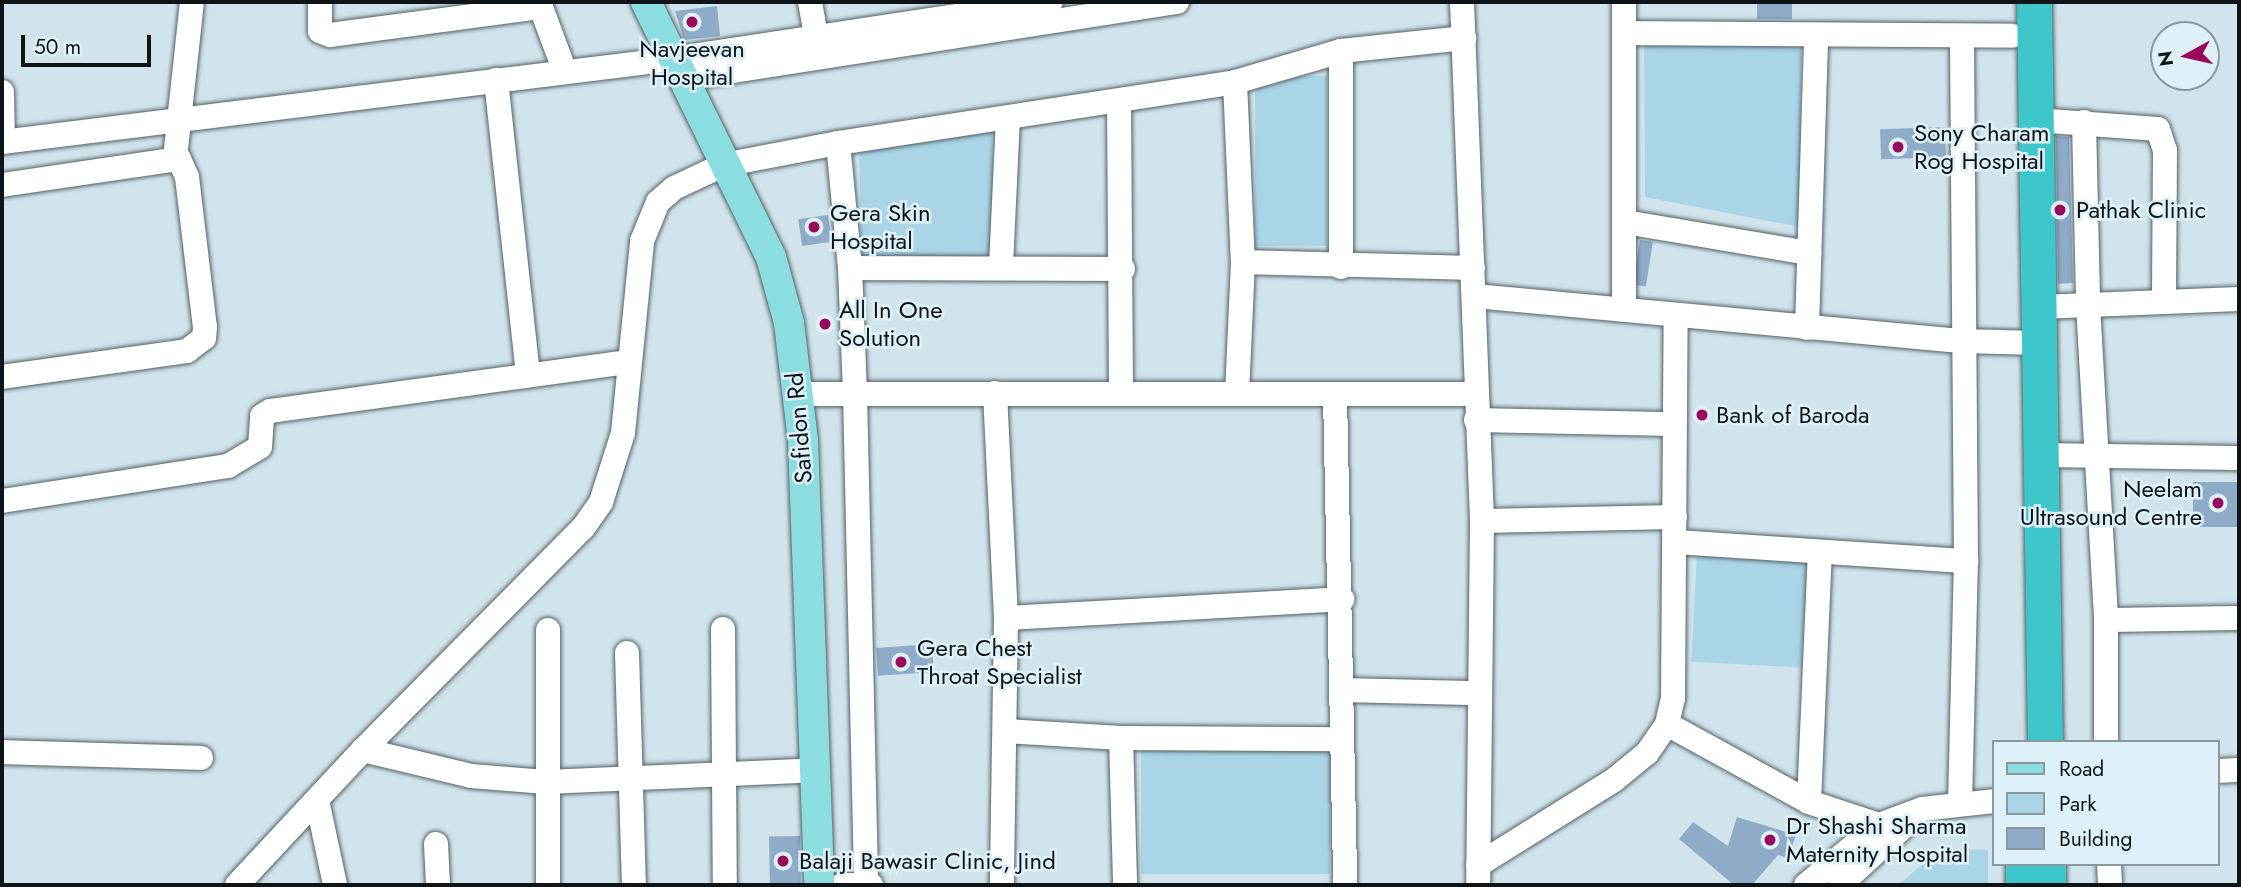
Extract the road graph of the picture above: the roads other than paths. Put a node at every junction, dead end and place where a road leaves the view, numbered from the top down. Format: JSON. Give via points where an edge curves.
{"nodes":[{"id":1,"x":192,"y":2,"type":"edge"},
{"id":2,"x":320,"y":2,"type":"edge"},
{"id":3,"x":646,"y":2,"type":"edge"},
{"id":4,"x":810,"y":2,"type":"edge"},
{"id":5,"x":1177,"y":2,"type":"edge"},
{"id":6,"x":1462,"y":2,"type":"edge"},
{"id":7,"x":1624,"y":2,"type":"edge"},
{"id":8,"x":2012,"y":2,"type":"edge"},
{"id":9,"x":2034,"y":2,"type":"edge"},
{"id":10,"x":1039,"y":3,"type":"edge"},
{"id":11,"x":540,"y":5,"type":"edge"},
{"id":12,"x":1138,"y":5,"type":"edge"},
{"id":13,"x":1627,"y":33,"type":"junction"},
{"id":14,"x":1815,"y":35,"type":"junction"},
{"id":15,"x":1962,"y":36,"type":"junction"},
{"id":16,"x":2012,"y":36,"type":"junction"},
{"id":17,"x":816,"y":37,"type":"junction"},
{"id":18,"x":1464,"y":38,"type":"junction"},
{"id":19,"x":1341,"y":51,"type":"junction"},
{"id":20,"x":677,"y":69,"type":"junction"},
{"id":21,"x":565,"y":72,"type":"junction"},
{"id":22,"x":496,"y":80,"type":"junction"},
{"id":23,"x":1235,"y":82,"type":"junction"},
{"id":24,"x":2,"y":101,"type":"edge"},
{"id":25,"x":1119,"y":102,"type":"junction"},
{"id":26,"x":1008,"y":118,"type":"junction"},
{"id":27,"x":177,"y":120,"type":"junction"},
{"id":28,"x":2036,"y":120,"type":"junction"},
{"id":29,"x":2084,"y":122,"type":"junction"},
{"id":30,"x":3,"y":142,"type":"edge"},
{"id":31,"x":838,"y":143,"type":"junction"},
{"id":32,"x":175,"y":159,"type":"junction"},
{"id":33,"x":723,"y":165,"type":"junction"},
{"id":34,"x":2,"y":185,"type":"edge"},
{"id":35,"x":1625,"y":222,"type":"junction"},
{"id":36,"x":1810,"y":253,"type":"junction"},
{"id":37,"x":1243,"y":262,"type":"junction"},
{"id":38,"x":1001,"y":267,"type":"junction"},
{"id":39,"x":1340,"y":267,"type":"junction"},
{"id":40,"x":850,"y":268,"type":"junction"},
{"id":41,"x":1473,"y":268,"type":"junction"},
{"id":42,"x":1123,"y":269,"type":"junction"},
{"id":43,"x":1475,"y":296,"type":"junction"},
{"id":44,"x":2239,"y":299,"type":"edge"},
{"id":45,"x":2164,"y":302,"type":"junction"},
{"id":46,"x":2088,"y":305,"type":"junction"},
{"id":47,"x":1624,"y":307,"type":"junction"},
{"id":48,"x":2039,"y":307,"type":"junction"},
{"id":49,"x":1676,"y":315,"type":"junction"},
{"id":50,"x":1807,"y":328,"type":"junction"},
{"id":51,"x":1964,"y":341,"type":"junction"},
{"id":52,"x":2027,"y":343,"type":"junction"},
{"id":53,"x":628,"y":362,"type":"junction"},
{"id":54,"x":528,"y":375,"type":"junction"},
{"id":55,"x":2,"y":377,"type":"edge"},
{"id":56,"x":1237,"y":392,"type":"junction"},
{"id":57,"x":855,"y":393,"type":"junction"},
{"id":58,"x":995,"y":393,"type":"junction"},
{"id":59,"x":1121,"y":393,"type":"junction"},
{"id":60,"x":799,"y":394,"type":"junction"},
{"id":61,"x":1476,"y":394,"type":"junction"},
{"id":62,"x":1335,"y":395,"type":"junction"},
{"id":63,"x":1476,"y":420,"type":"junction"},
{"id":64,"x":1673,"y":424,"type":"junction"},
{"id":65,"x":2039,"y":455,"type":"junction"},
{"id":66,"x":2096,"y":457,"type":"junction"},
{"id":67,"x":2239,"y":458,"type":"edge"},
{"id":68,"x":2,"y":501,"type":"edge"},
{"id":69,"x":1482,"y":521,"type":"junction"},
{"id":70,"x":1676,"y":530,"type":"junction"},
{"id":71,"x":1820,"y":553,"type":"junction"},
{"id":72,"x":1966,"y":561,"type":"junction"},
{"id":73,"x":1342,"y":599,"type":"junction"},
{"id":74,"x":1006,"y":618,"type":"junction"},
{"id":75,"x":2239,"y":618,"type":"edge"},
{"id":76,"x":2106,"y":620,"type":"junction"},
{"id":77,"x":723,"y":629,"type":"dead end"},
{"id":78,"x":548,"y":630,"type":"dead end"},
{"id":79,"x":627,"y":653,"type":"dead end"},
{"id":80,"x":1342,"y":690,"type":"junction"},
{"id":81,"x":1479,"y":694,"type":"junction"},
{"id":82,"x":1667,"y":724,"type":"junction"},
{"id":83,"x":1005,"y":731,"type":"junction"},
{"id":84,"x":1121,"y":738,"type":"junction"},
{"id":85,"x":1342,"y":739,"type":"junction"},
{"id":86,"x":2022,"y":740,"type":"edge"},
{"id":87,"x":2045,"y":740,"type":"edge"},
{"id":88,"x":2106,"y":740,"type":"edge"},
{"id":89,"x":363,"y":750,"type":"junction"},
{"id":90,"x":2,"y":752,"type":"edge"},
{"id":91,"x":201,"y":758,"type":"dead end"},
{"id":92,"x":816,"y":770,"type":"junction"},
{"id":93,"x":2220,"y":771,"type":"edge"},
{"id":94,"x":2239,"y":771,"type":"edge"},
{"id":95,"x":721,"y":772,"type":"junction"},
{"id":96,"x":629,"y":777,"type":"junction"},
{"id":97,"x":546,"y":782,"type":"junction"},
{"id":98,"x":317,"y":800,"type":"junction"},
{"id":99,"x":1993,"y":801,"type":"edge"},
{"id":100,"x":1810,"y":802,"type":"junction"},
{"id":101,"x":1960,"y":804,"type":"junction"},
{"id":102,"x":1922,"y":809,"type":"junction"},
{"id":103,"x":1879,"y":825,"type":"junction"},
{"id":104,"x":436,"y":844,"type":"dead end"},
{"id":105,"x":2023,"y":866,"type":"edge"},
{"id":106,"x":2048,"y":866,"type":"edge"},
{"id":107,"x":2109,"y":866,"type":"edge"},
{"id":108,"x":1478,"y":875,"type":"edge"},
{"id":109,"x":237,"y":885,"type":"edge"},
{"id":110,"x":335,"y":885,"type":"edge"},
{"id":111,"x":438,"y":885,"type":"edge"},
{"id":112,"x":548,"y":885,"type":"edge"},
{"id":113,"x":634,"y":885,"type":"edge"},
{"id":114,"x":725,"y":885,"type":"edge"},
{"id":115,"x":819,"y":885,"type":"edge"},
{"id":116,"x":842,"y":885,"type":"edge"},
{"id":117,"x":869,"y":885,"type":"edge"},
{"id":118,"x":1002,"y":885,"type":"edge"},
{"id":119,"x":1125,"y":885,"type":"edge"},
{"id":120,"x":1345,"y":885,"type":"edge"},
{"id":121,"x":1806,"y":885,"type":"edge"},
{"id":122,"x":1840,"y":885,"type":"edge"},
{"id":123,"x":2023,"y":885,"type":"edge"},
{"id":124,"x":2048,"y":885,"type":"edge"},
{"id":125,"x":2110,"y":885,"type":"edge"}],
"edges":[{"from":1,"to":27,"type":"street"},
{"from":2,"to":11,"type":"street","via":[[320,31],[330,35]]},
{"from":3,"to":20,"type":"main road","name":"Safidon Rd"},
{"from":4,"to":17,"type":"street"},
{"from":5,"to":12,"type":"street"},
{"from":6,"to":18,"type":"street"},
{"from":7,"to":13,"type":"street"},
{"from":8,"to":16,"type":"highway"},
{"from":9,"to":28,"type":"highway"},
{"from":10,"to":17,"type":"street"},
{"from":11,"to":21,"type":"street"},
{"from":12,"to":20,"type":"street"},
{"from":13,"to":14,"type":"street"},
{"from":13,"to":35,"type":"street"},
{"from":14,"to":15,"type":"street"},
{"from":14,"to":36,"type":"street"},
{"from":15,"to":16,"type":"street"},
{"from":15,"to":51,"type":"street"},
{"from":16,"to":52,"type":"highway"},
{"from":17,"to":20,"type":"street"},
{"from":18,"to":19,"type":"street"},
{"from":18,"to":41,"type":"street"},
{"from":19,"to":23,"type":"street"},
{"from":19,"to":39,"type":"street"},
{"from":20,"to":21,"type":"street"},
{"from":20,"to":33,"type":"main road","name":"Safidon Rd"},
{"from":21,"to":22,"type":"street"},
{"from":22,"to":27,"type":"street"},
{"from":22,"to":54,"type":"street"},
{"from":23,"to":25,"type":"street"},
{"from":23,"to":37,"type":"street"},
{"from":24,"to":30,"type":"street"},
{"from":25,"to":26,"type":"street"},
{"from":25,"to":42,"type":"street"},
{"from":26,"to":31,"type":"street"},
{"from":26,"to":38,"type":"street"},
{"from":27,"to":30,"type":"street"},
{"from":27,"to":32,"type":"street"},
{"from":28,"to":29,"type":"street"},
{"from":28,"to":48,"type":"highway"},
{"from":29,"to":45,"type":"street","via":[[2147,125],[2163,137]]},
{"from":29,"to":46,"type":"street"},
{"from":31,"to":33,"type":"street"},
{"from":31,"to":40,"type":"street"},
{"from":32,"to":34,"type":"street"},
{"from":32,"to":55,"type":"street","via":[[185,166],[187,177],[204,338],[187,351]]},
{"from":33,"to":53,"type":"street","via":[[674,188],[658,202],[648,222]]},
{"from":33,"to":60,"type":"main road","name":"Safidon Rd","via":[[771,257],[789,323]]},
{"from":35,"to":36,"type":"street"},
{"from":35,"to":47,"type":"street"},
{"from":36,"to":50,"type":"street"},
{"from":37,"to":39,"type":"street"},
{"from":37,"to":56,"type":"street"},
{"from":38,"to":40,"type":"street"},
{"from":38,"to":42,"type":"street"},
{"from":39,"to":41,"type":"street"},
{"from":40,"to":57,"type":"street"},
{"from":41,"to":43,"type":"street"},
{"from":42,"to":59,"type":"street"},
{"from":43,"to":47,"type":"street"},
{"from":43,"to":61,"type":"street"},
{"from":44,"to":45,"type":"street"},
{"from":45,"to":46,"type":"street"},
{"from":46,"to":48,"type":"street"},
{"from":46,"to":66,"type":"street"},
{"from":47,"to":49,"type":"street"},
{"from":48,"to":52,"type":"highway"},
{"from":49,"to":50,"type":"street"},
{"from":49,"to":64,"type":"street"},
{"from":50,"to":51,"type":"street"},
{"from":51,"to":52,"type":"street"},
{"from":51,"to":72,"type":"street"},
{"from":52,"to":65,"type":"highway"},
{"from":52,"to":86,"type":"highway"},
{"from":53,"to":54,"type":"street"},
{"from":53,"to":89,"type":"street","via":[[623,433],[601,502],[583,528]]},
{"from":54,"to":68,"type":"street","via":[[270,411],[262,416],[260,447],[228,466]]},
{"from":56,"to":59,"type":"street"},
{"from":56,"to":62,"type":"street"},
{"from":57,"to":58,"type":"street"},
{"from":57,"to":60,"type":"street"},
{"from":57,"to":117,"type":"street"},
{"from":58,"to":59,"type":"street"},
{"from":58,"to":74,"type":"street"},
{"from":60,"to":92,"type":"main road","name":"Safidon Rd"},
{"from":61,"to":62,"type":"street"},
{"from":61,"to":63,"type":"street"},
{"from":62,"to":73,"type":"street"},
{"from":63,"to":64,"type":"street"},
{"from":63,"to":69,"type":"street"},
{"from":64,"to":70,"type":"street"},
{"from":65,"to":66,"type":"street"},
{"from":65,"to":87,"type":"highway"},
{"from":66,"to":67,"type":"street"},
{"from":66,"to":76,"type":"street"},
{"from":69,"to":70,"type":"street"},
{"from":69,"to":81,"type":"street"},
{"from":70,"to":71,"type":"street"},
{"from":70,"to":82,"type":"street","via":[[1673,698]]},
{"from":71,"to":72,"type":"street"},
{"from":71,"to":100,"type":"street"},
{"from":72,"to":101,"type":"street"},
{"from":73,"to":74,"type":"street"},
{"from":73,"to":80,"type":"street"},
{"from":74,"to":83,"type":"street"},
{"from":75,"to":76,"type":"street"},
{"from":76,"to":88,"type":"street"},
{"from":77,"to":95,"type":"street"},
{"from":78,"to":97,"type":"street"},
{"from":79,"to":96,"type":"street"},
{"from":80,"to":81,"type":"street"},
{"from":80,"to":85,"type":"street"},
{"from":81,"to":108,"type":"street"},
{"from":82,"to":100,"type":"street"},
{"from":82,"to":108,"type":"street","via":[[1647,753],[1614,780]]},
{"from":83,"to":84,"type":"street"},
{"from":83,"to":118,"type":"street"},
{"from":84,"to":85,"type":"street"},
{"from":84,"to":119,"type":"street"},
{"from":85,"to":120,"type":"street"},
{"from":89,"to":97,"type":"street","via":[[471,776]]},
{"from":89,"to":98,"type":"street"},
{"from":90,"to":91,"type":"street"},
{"from":92,"to":95,"type":"street"},
{"from":92,"to":115,"type":"main road","name":"Safidon Rd"},
{"from":93,"to":94,"type":"street"},
{"from":95,"to":96,"type":"street"},
{"from":95,"to":114,"type":"street"},
{"from":96,"to":97,"type":"street"},
{"from":96,"to":113,"type":"street"},
{"from":97,"to":112,"type":"street"},
{"from":98,"to":109,"type":"street"},
{"from":98,"to":110,"type":"street"},
{"from":99,"to":101,"type":"street"},
{"from":100,"to":103,"type":"street"},
{"from":101,"to":102,"type":"street"},
{"from":102,"to":103,"type":"street"},
{"from":102,"to":122,"type":"street"},
{"from":103,"to":121,"type":"street"},
{"from":104,"to":111,"type":"street"},
{"from":105,"to":123,"type":"highway"},
{"from":106,"to":124,"type":"highway"},
{"from":107,"to":125,"type":"street"},
{"from":116,"to":117,"type":"street"}]}
